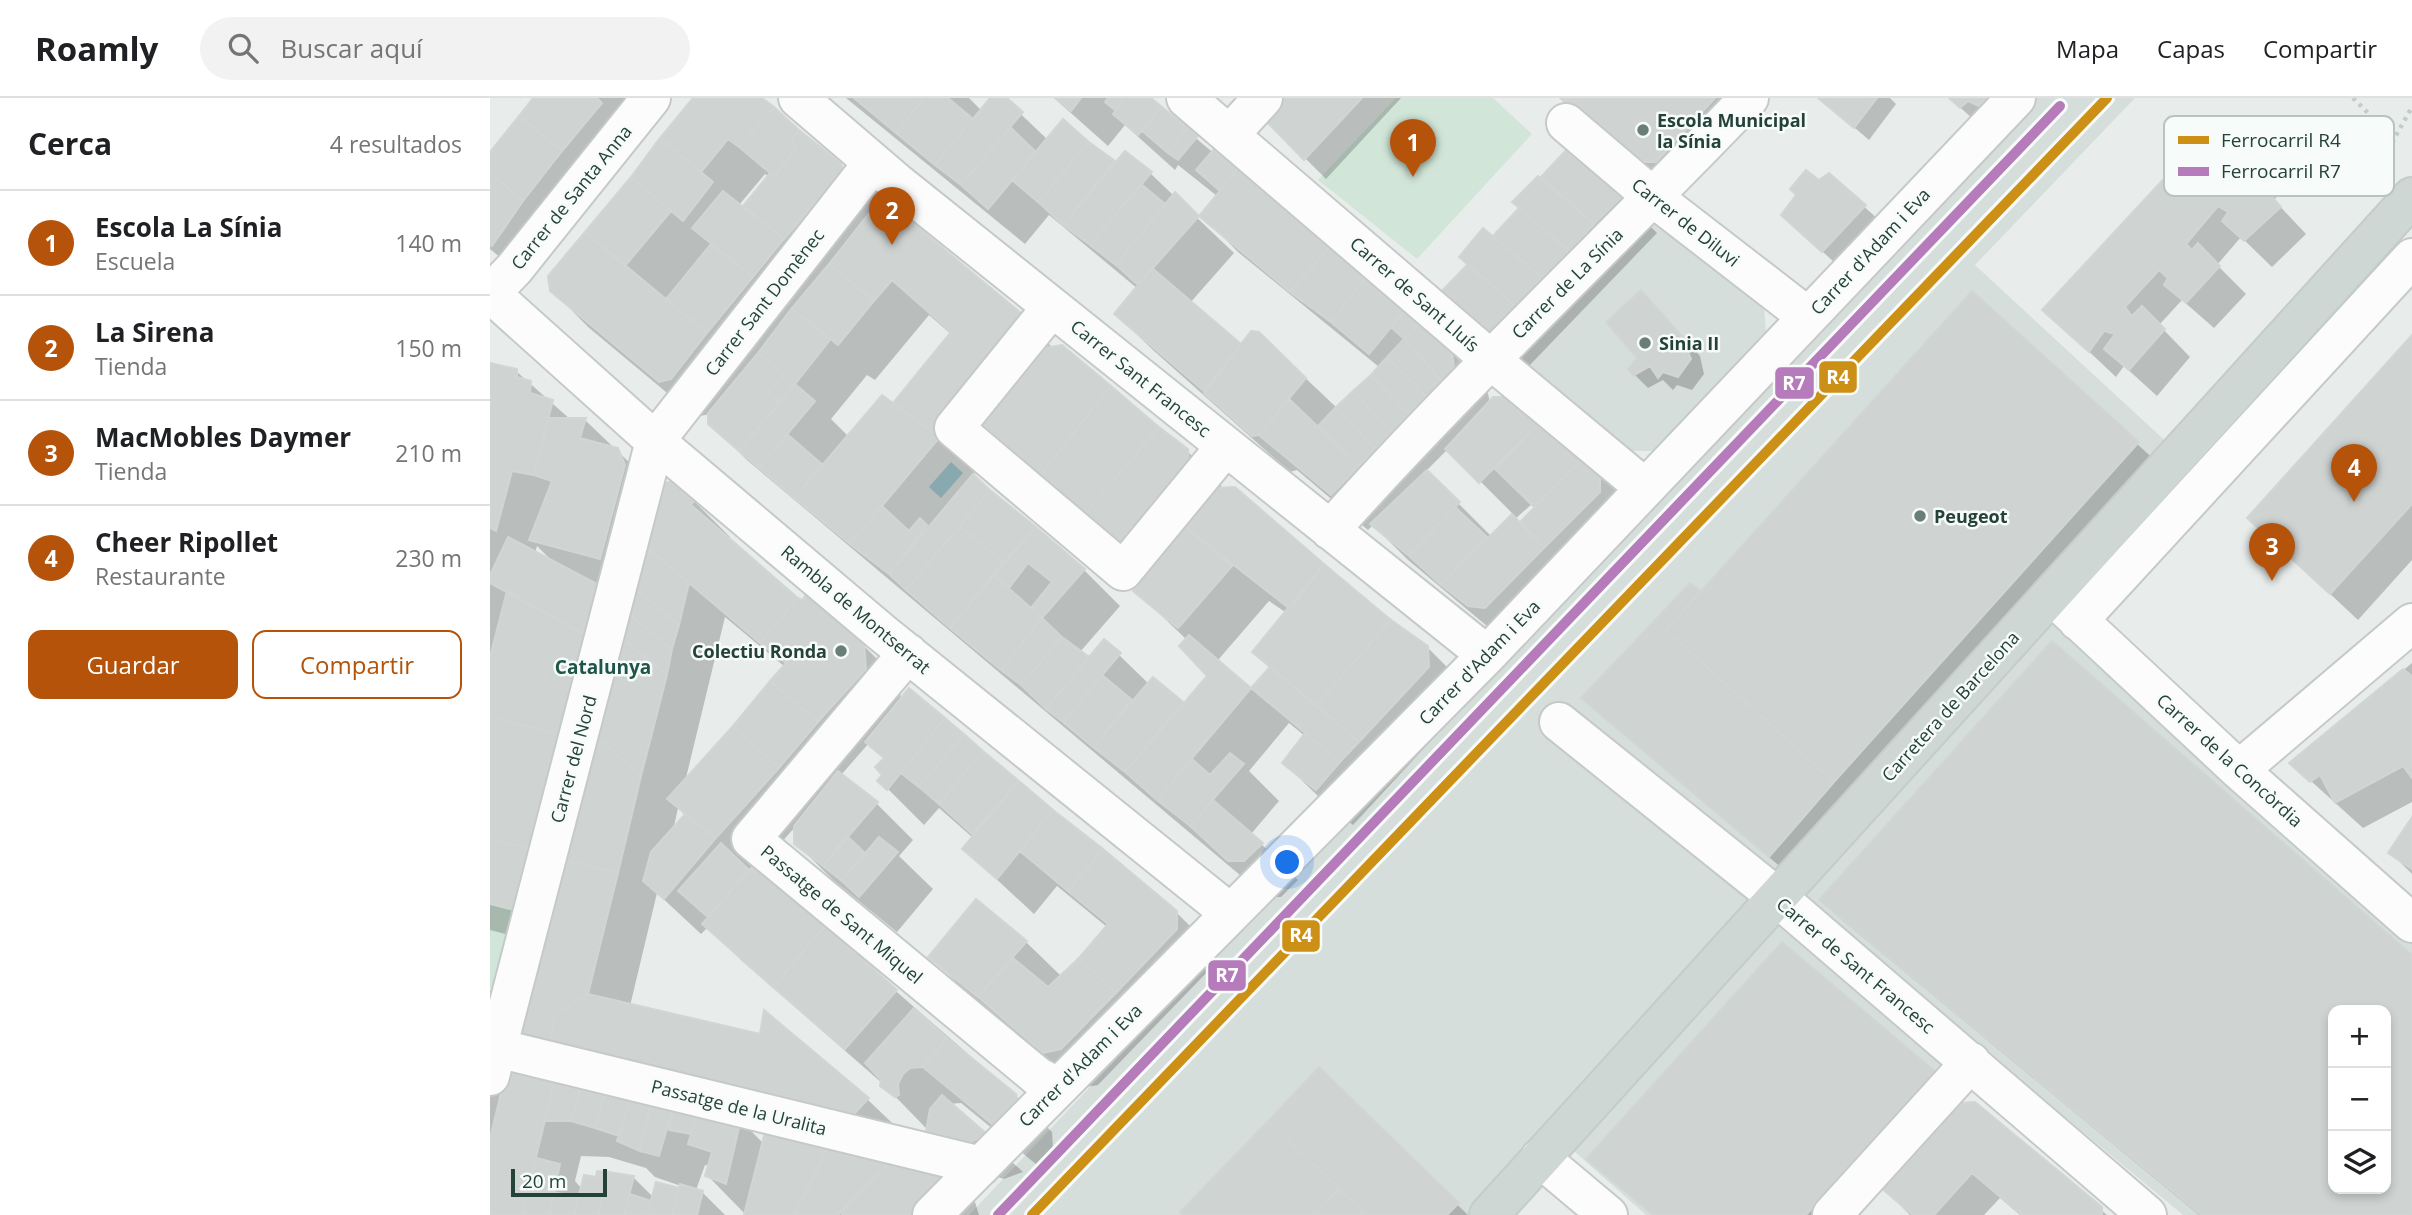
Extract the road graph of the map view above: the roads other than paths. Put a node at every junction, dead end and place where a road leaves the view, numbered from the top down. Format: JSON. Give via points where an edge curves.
{"nodes":[{"id":1,"x":651,"y":98,"type":"edge"},
{"id":2,"x":798,"y":98,"type":"edge"},
{"id":3,"x":1186,"y":98,"type":"edge"},
{"id":4,"x":1263,"y":98,"type":"edge"},
{"id":5,"x":1749,"y":98,"type":"edge"},
{"id":6,"x":2015,"y":98,"type":"edge"},
{"id":7,"x":1566,"y":123,"type":"dead end"},
{"id":8,"x":1230,"y":135,"type":"junction"},
{"id":9,"x":873,"y":163,"type":"junction"},
{"id":10,"x":2412,"y":197,"type":"edge"},
{"id":11,"x":1654,"y":198,"type":"junction"},
{"id":12,"x":2412,"y":258,"type":"edge"},
{"id":13,"x":490,"y":293,"type":"edge"},
{"id":14,"x":1052,"y":307,"type":"junction"},
{"id":15,"x":1808,"y":317,"type":"junction"},
{"id":16,"x":1490,"y":359,"type":"junction"},
{"id":17,"x":655,"y":441,"type":"junction"},
{"id":18,"x":1226,"y":446,"type":"junction"},
{"id":19,"x":1645,"y":488,"type":"junction"},
{"id":20,"x":1331,"y":530,"type":"junction"},
{"id":21,"x":2050,"y":595,"type":"junction"},
{"id":22,"x":2078,"y":621,"type":"junction"},
{"id":23,"x":2412,"y":623,"type":"edge"},
{"id":24,"x":908,"y":653,"type":"junction"},
{"id":25,"x":1487,"y":655,"type":"junction"},
{"id":26,"x":1559,"y":722,"type":"dead end"},
{"id":27,"x":2239,"y":770,"type":"junction"},
{"id":28,"x":1777,"y":897,"type":"junction"},
{"id":29,"x":1230,"y":913,"type":"junction"},
{"id":30,"x":2412,"y":923,"type":"edge"},
{"id":31,"x":494,"y":1062,"type":"edge"},
{"id":32,"x":1971,"y":1062,"type":"junction"},
{"id":33,"x":1058,"y":1087,"type":"junction"},
{"id":34,"x":1540,"y":1158,"type":"junction"},
{"id":35,"x":981,"y":1166,"type":"junction"},
{"id":36,"x":932,"y":1215,"type":"edge"},
{"id":37,"x":1489,"y":1215,"type":"edge"},
{"id":38,"x":1608,"y":1215,"type":"edge"},
{"id":39,"x":1832,"y":1215,"type":"edge"},
{"id":40,"x":2147,"y":1215,"type":"edge"}],
"edges":[{"from":1,"to":13,"type":"street","name":"Carrer de Santa Anna"},
{"from":2,"to":9,"type":"street","name":"Carrer Sant Francesc"},
{"from":3,"to":8,"type":"street","name":"Carrer de Sant Lluís"},
{"from":4,"to":8,"type":"street"},
{"from":5,"to":11,"type":"street","name":"Carrer de La Sínia"},
{"from":6,"to":15,"type":"street","name":"Carrer d'Adam i Eva"},
{"from":7,"to":11,"type":"street","name":"Carrer de Diluvi"},
{"from":8,"to":16,"type":"street","name":"Carrer de Sant Lluís"},
{"from":9,"to":14,"type":"street","name":"Carrer Sant Francesc"},
{"from":9,"to":17,"type":"street","name":"Carrer Sant Domènec"},
{"from":10,"to":21,"type":"main road","name":"Carretera de Barcelona"},
{"from":11,"to":15,"type":"street","name":"Carrer de Diluvi"},
{"from":11,"to":16,"type":"street","name":"Carrer de La Sínia"},
{"from":12,"to":22,"type":"street"},
{"from":13,"to":17,"type":"street","name":"Rambla de Montserrat"},
{"from":14,"to":18,"type":"street","name":"Carrer Sant Francesc"},
{"from":14,"to":18,"type":"street","via":[[954,428],[1123,571]]},
{"from":15,"to":19,"type":"street","name":"Carrer d'Adam i Eva"},
{"from":16,"to":19,"type":"street","name":"Carrer de Sant Lluís"},
{"from":16,"to":20,"type":"street","name":"Carrer de La Sínia"},
{"from":17,"to":24,"type":"street","name":"Rambla de Montserrat"},
{"from":17,"to":31,"type":"street","name":"Carrer del Nord"},
{"from":18,"to":20,"type":"street","name":"Carrer Sant Francesc"},
{"from":19,"to":25,"type":"street","name":"Carrer d'Adam i Eva"},
{"from":20,"to":25,"type":"street","name":"Carrer Sant Francesc"},
{"from":21,"to":22,"type":"street","name":"Carrer de la Concòrdia"},
{"from":21,"to":28,"type":"main road","name":"Carretera de Barcelona"},
{"from":22,"to":27,"type":"street","name":"Carrer de la Concòrdia"},
{"from":23,"to":27,"type":"street"},
{"from":24,"to":29,"type":"street","name":"Rambla de Montserrat"},
{"from":24,"to":33,"type":"street","name":"Passatge de Sant Miquel","via":[[751,838],[1037,1076]]},
{"from":25,"to":29,"type":"street","name":"Carrer d'Adam i Eva"},
{"from":26,"to":28,"type":"street","name":"Carrer de Sant Francesc"},
{"from":27,"to":30,"type":"street","name":"Carrer de la Concòrdia"},
{"from":28,"to":32,"type":"street","name":"Carrer de Sant Francesc"},
{"from":28,"to":34,"type":"main road","name":"Carretera de Barcelona"},
{"from":29,"to":33,"type":"street","name":"Carrer d'Adam i Eva"},
{"from":31,"to":35,"type":"street","name":"Passatge de la Uralita"},
{"from":32,"to":39,"type":"street"},
{"from":32,"to":40,"type":"street","name":"Carrer de Sant Francesc"},
{"from":33,"to":35,"type":"street","name":"Carrer d'Adam i Eva"},
{"from":34,"to":37,"type":"main road","name":"Carretera de Barcelona"},
{"from":34,"to":38,"type":"street"},
{"from":35,"to":36,"type":"street","name":"Carrer d'Adam i Eva"}]}
